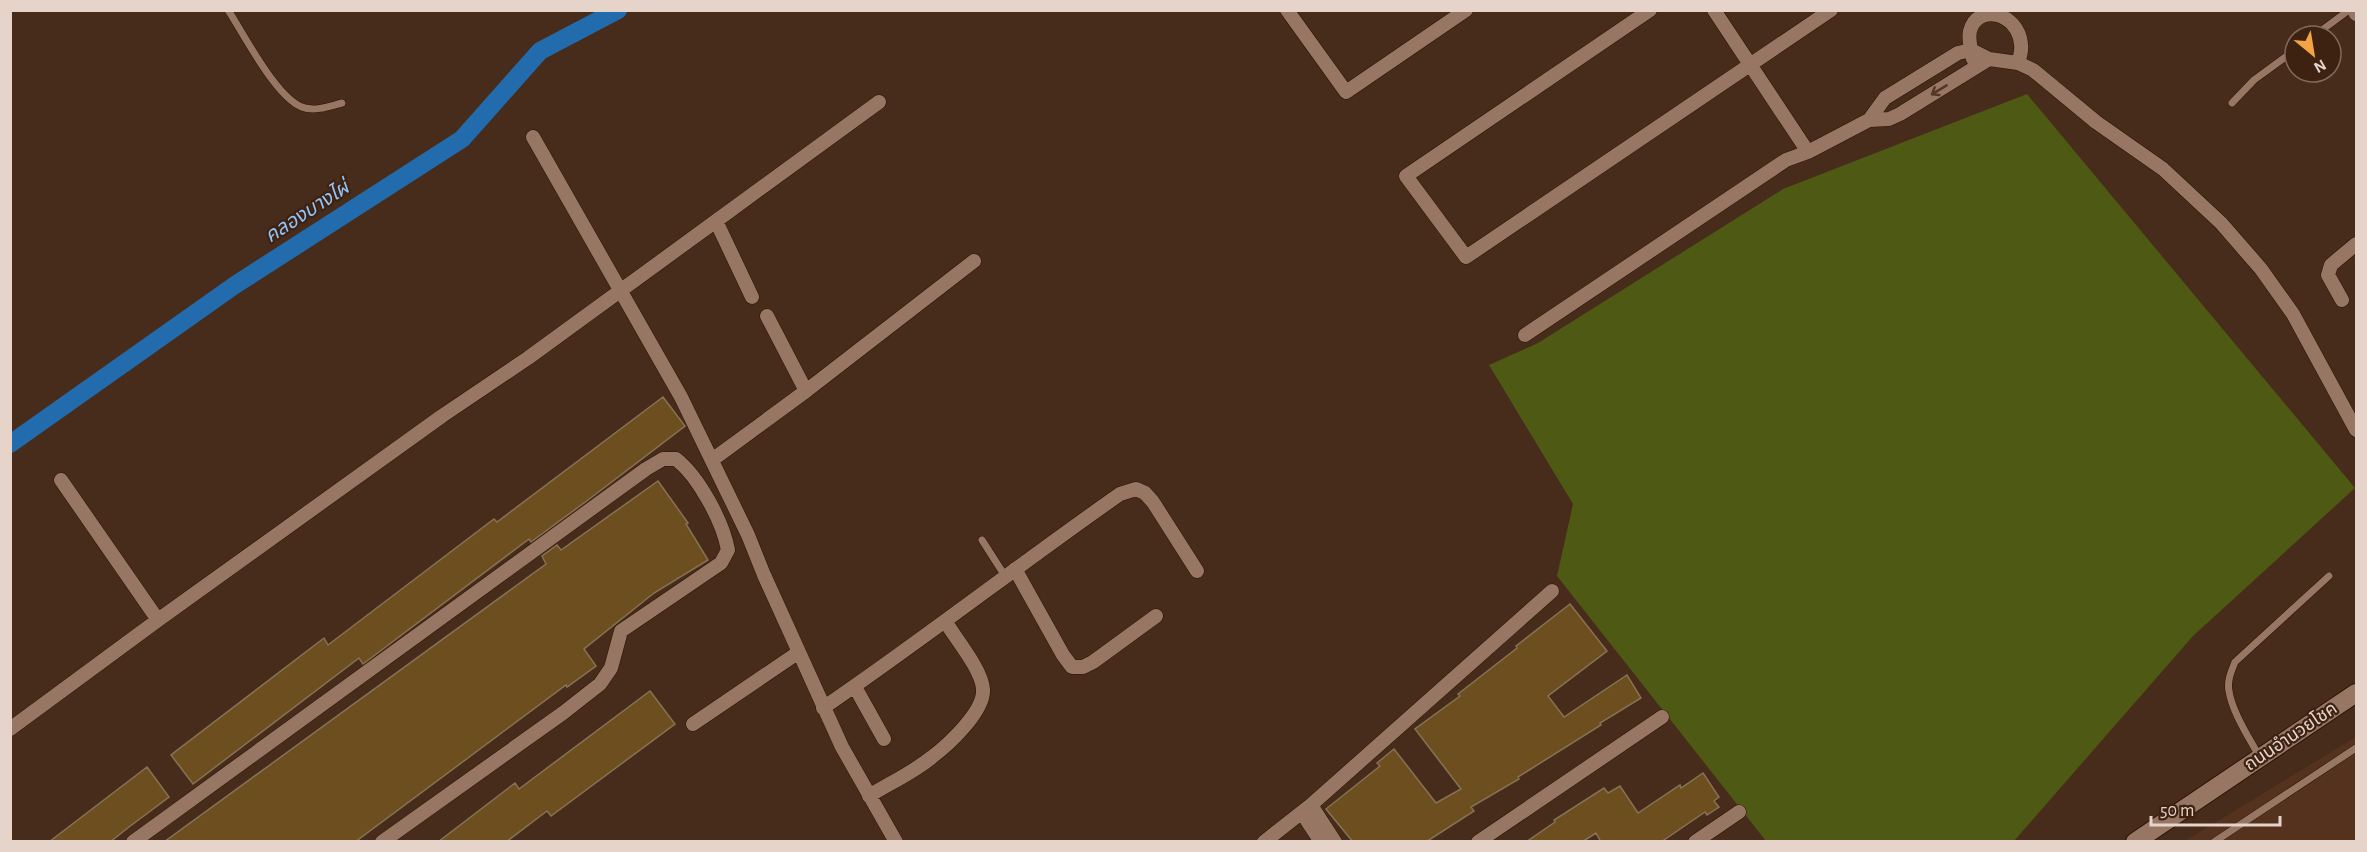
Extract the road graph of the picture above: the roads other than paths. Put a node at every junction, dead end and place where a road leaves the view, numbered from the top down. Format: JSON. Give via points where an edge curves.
{"nodes":[{"id":1,"x":228,"y":10,"type":"edge"},
{"id":2,"x":1287,"y":10,"type":"edge"},
{"id":3,"x":1466,"y":10,"type":"edge"},
{"id":4,"x":1650,"y":10,"type":"edge"},
{"id":5,"x":1713,"y":10,"type":"edge"},
{"id":6,"x":1831,"y":10,"type":"edge"},
{"id":7,"x":2349,"y":10,"type":"edge"},
{"id":8,"x":2330,"y":24,"type":"edge"},
{"id":9,"x":1971,"y":50,"type":"junction"},
{"id":10,"x":1989,"y":59,"type":"junction"},
{"id":11,"x":2283,"y":59,"type":"edge"},
{"id":12,"x":2018,"y":63,"type":"junction"},
{"id":13,"x":1749,"y":65,"type":"junction"},
{"id":14,"x":1976,"y":68,"type":"junction"},
{"id":15,"x":879,"y":102,"type":"dead end"},
{"id":16,"x":342,"y":103,"type":"dead end"},
{"id":17,"x":2232,"y":103,"type":"dead end"},
{"id":18,"x":1869,"y":120,"type":"junction"},
{"id":19,"x":533,"y":137,"type":"dead end"},
{"id":20,"x":1808,"y":152,"type":"junction"},
{"id":21,"x":716,"y":221,"type":"junction"},
{"id":22,"x":2356,"y":244,"type":"edge"},
{"id":23,"x":974,"y":261,"type":"dead end"},
{"id":24,"x":622,"y":289,"type":"junction"},
{"id":25,"x":752,"y":297,"type":"dead end"},
{"id":26,"x":2342,"y":300,"type":"dead end"},
{"id":27,"x":767,"y":316,"type":"dead end"},
{"id":28,"x":1525,"y":336,"type":"dead end"},
{"id":29,"x":806,"y":391,"type":"junction"},
{"id":30,"x":2356,"y":430,"type":"edge"},
{"id":31,"x":712,"y":460,"type":"junction"},
{"id":32,"x":61,"y":480,"type":"dead end"},
{"id":33,"x":982,"y":540,"type":"dead end"},
{"id":34,"x":1197,"y":571,"type":"dead end"},
{"id":35,"x":1010,"y":573,"type":"junction"},
{"id":36,"x":2329,"y":576,"type":"dead end"},
{"id":37,"x":1552,"y":591,"type":"dead end"},
{"id":38,"x":1156,"y":616,"type":"dead end"},
{"id":39,"x":158,"y":620,"type":"junction"},
{"id":40,"x":945,"y":621,"type":"junction"},
{"id":41,"x":799,"y":652,"type":"junction"},
{"id":42,"x":855,"y":687,"type":"junction"},
{"id":43,"x":2356,"y":693,"type":"edge"},
{"id":44,"x":824,"y":708,"type":"junction"},
{"id":45,"x":1662,"y":717,"type":"dead end"},
{"id":46,"x":13,"y":722,"type":"edge"},
{"id":47,"x":693,"y":724,"type":"dead end"},
{"id":48,"x":884,"y":739,"type":"dead end"},
{"id":49,"x":2356,"y":748,"type":"edge"},
{"id":50,"x":2260,"y":758,"type":"junction"},
{"id":51,"x":869,"y":796,"type":"junction"},
{"id":52,"x":1306,"y":809,"type":"junction"},
{"id":53,"x":1738,"y":812,"type":"dead end"},
{"id":54,"x":134,"y":842,"type":"edge"},
{"id":55,"x":382,"y":842,"type":"edge"},
{"id":56,"x":896,"y":842,"type":"edge"},
{"id":57,"x":1264,"y":842,"type":"edge"},
{"id":58,"x":1321,"y":842,"type":"edge"},
{"id":59,"x":1335,"y":842,"type":"edge"},
{"id":60,"x":1478,"y":842,"type":"edge"},
{"id":61,"x":1695,"y":842,"type":"edge"},
{"id":62,"x":2135,"y":842,"type":"edge"},
{"id":63,"x":2214,"y":842,"type":"edge"}],
"edges":[{"from":1,"to":16,"type":"lane","via":[[272,80],[290,101],[312,109]]},
{"from":2,"to":3,"type":"street","via":[[1346,92]]},
{"from":4,"to":13,"type":"street","via":[[1406,176],[1466,257]]},
{"from":5,"to":13,"type":"street"},
{"from":6,"to":13,"type":"street"},
{"from":7,"to":8,"type":"lane"},
{"from":9,"to":10,"type":"street"},
{"from":9,"to":12,"type":"street","via":[[1972,25],[1986,15],[1998,14],[2011,20],[2020,36]]},
{"from":9,"to":14,"type":"street"},
{"from":9,"to":18,"type":"street","via":[[1945,59],[1885,98]]},
{"from":10,"to":12,"type":"street"},
{"from":10,"to":14,"type":"street"},
{"from":11,"to":17,"type":"lane"},
{"from":12,"to":30,"type":"street","via":[[2033,70],[2163,170],[2221,223],[2293,314]]},
{"from":13,"to":20,"type":"street"},
{"from":14,"to":18,"type":"street","one_way":true,"via":[[1900,114]]},
{"from":15,"to":21,"type":"street"},
{"from":18,"to":20,"type":"street"},
{"from":19,"to":24,"type":"street"},
{"from":20,"to":28,"type":"street","via":[[1786,160]]},
{"from":21,"to":24,"type":"street"},
{"from":21,"to":25,"type":"street"},
{"from":22,"to":26,"type":"street","via":[[2331,265],[2328,275]]},
{"from":23,"to":29,"type":"street"},
{"from":24,"to":31,"type":"street"},
{"from":24,"to":39,"type":"street"},
{"from":27,"to":29,"type":"street"},
{"from":29,"to":31,"type":"street"},
{"from":31,"to":41,"type":"street"},
{"from":32,"to":39,"type":"street"},
{"from":33,"to":35,"type":"lane"},
{"from":34,"to":35,"type":"street","via":[[1153,502],[1136,489],[1120,494]]},
{"from":35,"to":38,"type":"street","via":[[1072,667],[1093,662]]},
{"from":35,"to":40,"type":"street"},
{"from":36,"to":50,"type":"lane","via":[[2235,662],[2229,691]]},
{"from":37,"to":52,"type":"street"},
{"from":39,"to":46,"type":"street"},
{"from":40,"to":42,"type":"street"},
{"from":40,"to":51,"type":"street","via":[[980,676],[983,699],[957,735],[931,759]]},
{"from":41,"to":44,"type":"street"},
{"from":41,"to":47,"type":"street"},
{"from":42,"to":44,"type":"street"},
{"from":42,"to":48,"type":"street"},
{"from":43,"to":50,"type":"street","name":"ถนนอำนวยโชค"},
{"from":44,"to":51,"type":"street"},
{"from":45,"to":60,"type":"street"},
{"from":49,"to":63,"type":"lane"},
{"from":50,"to":62,"type":"street","name":"ถนนอำนวยโชค"},
{"from":51,"to":56,"type":"street"},
{"from":52,"to":57,"type":"street"},
{"from":52,"to":58,"type":"street"},
{"from":52,"to":59,"type":"street"},
{"from":53,"to":61,"type":"street"},
{"from":54,"to":55,"type":"street","via":[[646,469],[663,459],[676,459],[685,466],[726,537],[728,550],[721,563],[621,631],[611,668],[600,684]]}]}
